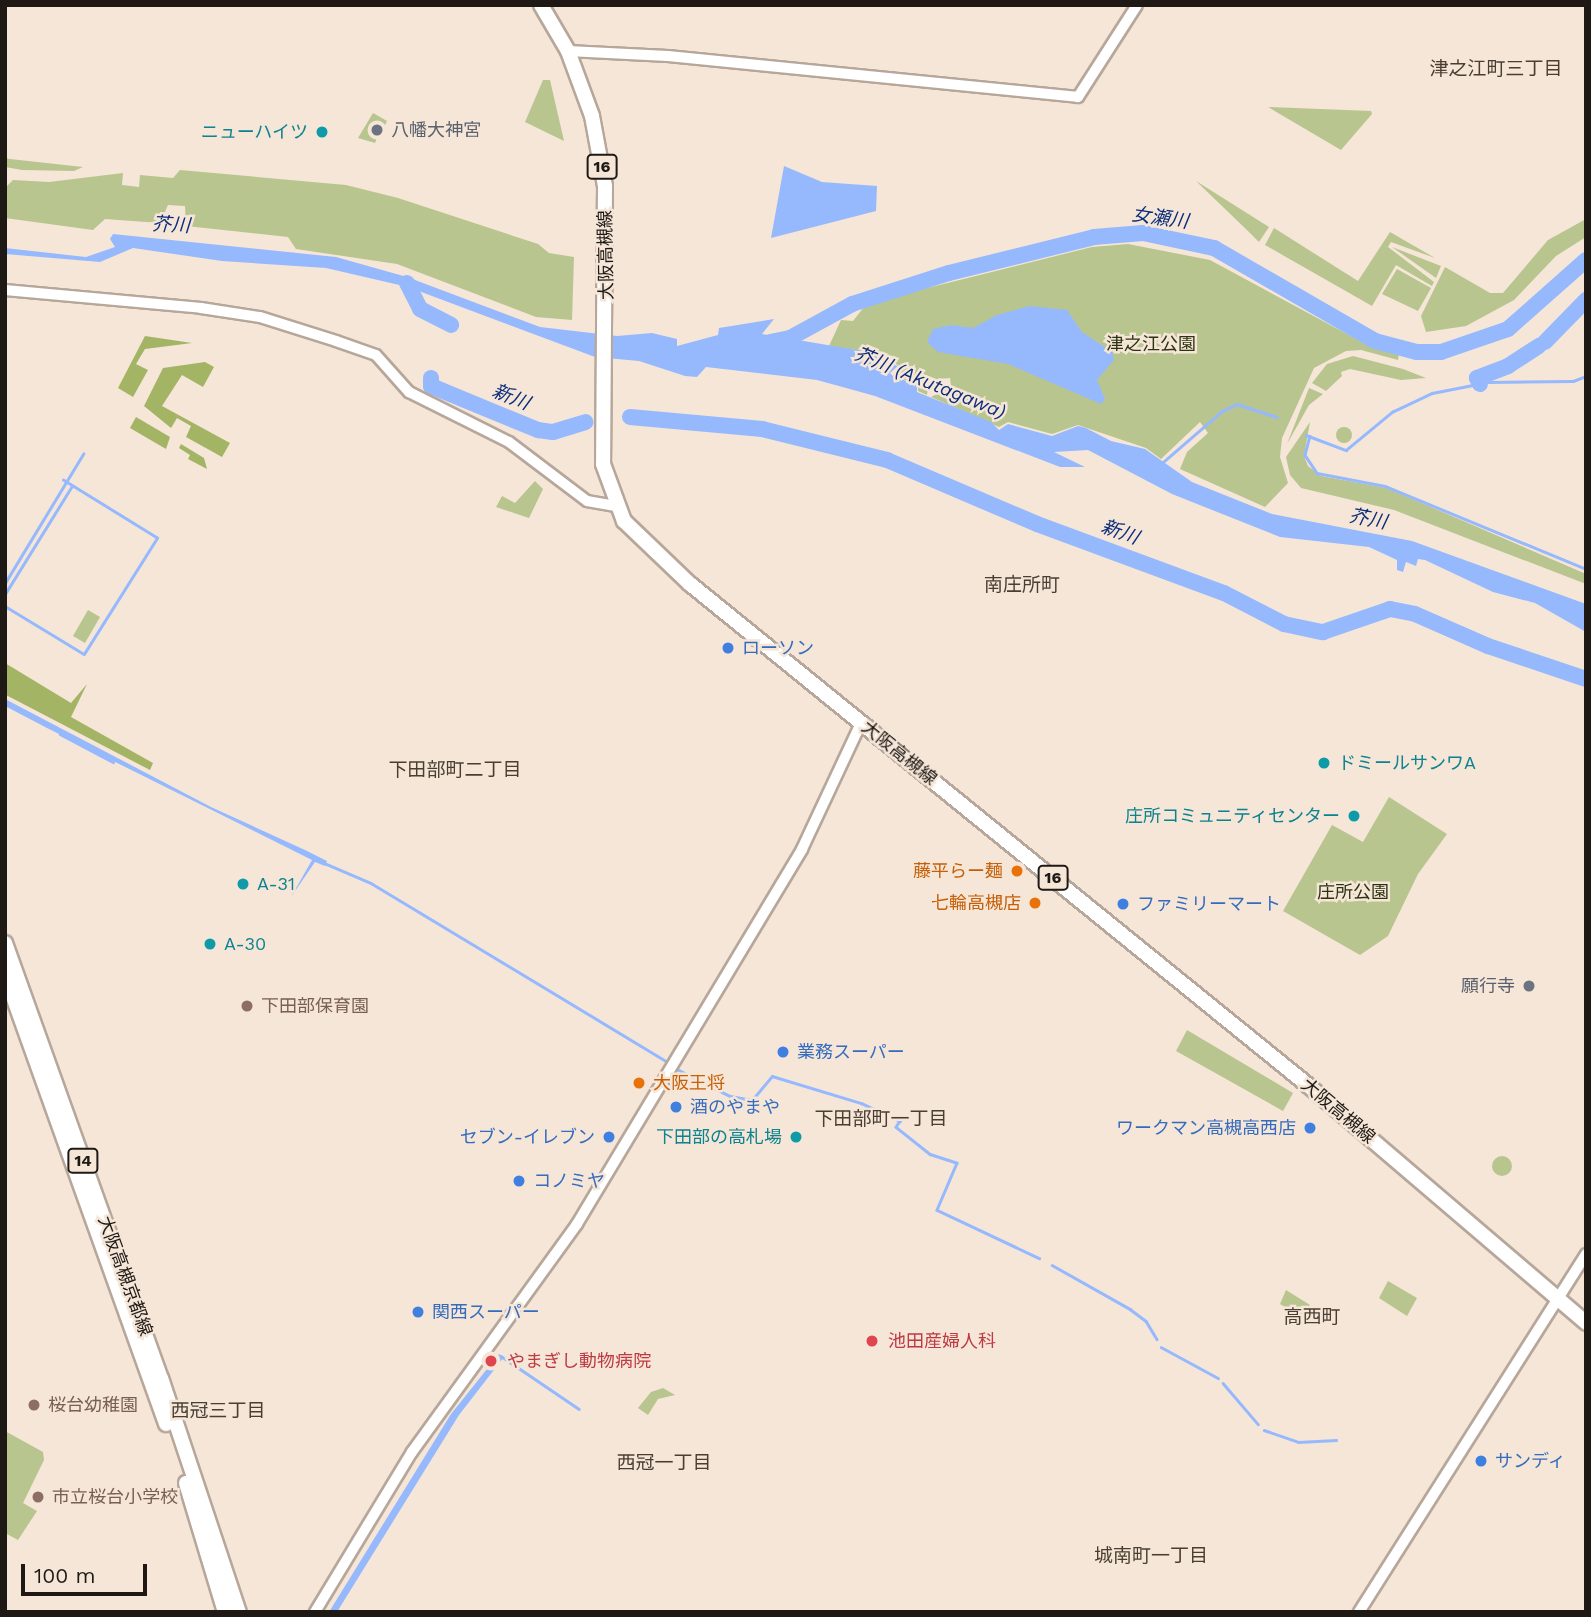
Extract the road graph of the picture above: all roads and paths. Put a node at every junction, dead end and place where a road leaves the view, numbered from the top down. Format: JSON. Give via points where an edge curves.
{"nodes":[{"id":1,"x":541,"y":5,"type":"edge"},
{"id":2,"x":1138,"y":5,"type":"edge"},
{"id":3,"x":568,"y":51,"type":"junction"},
{"id":4,"x":5,"y":290,"type":"edge"},
{"id":5,"x":616,"y":506,"type":"junction"},
{"id":6,"x":861,"y":723,"type":"junction"},
{"id":7,"x":5,"y":943,"type":"edge"},
{"id":8,"x":5,"y":974,"type":"edge"},
{"id":9,"x":1586,"y":1254,"type":"edge"},
{"id":10,"x":1556,"y":1299,"type":"junction"},
{"id":11,"x":1586,"y":1323,"type":"edge"},
{"id":12,"x":156,"y":1380,"type":"junction"},
{"id":13,"x":225,"y":1612,"type":"edge"},
{"id":14,"x":239,"y":1612,"type":"edge"},
{"id":15,"x":315,"y":1612,"type":"edge"},
{"id":16,"x":1359,"y":1612,"type":"edge"}],
"edges":[{"from":1,"to":3,"type":"main road","name":"大阪高槻線","number":"16"},
{"from":2,"to":3,"type":"street","via":[[1078,97],[668,56]]},
{"from":3,"to":5,"type":"main road","name":"大阪高槻線","number":"16","via":[[592,116],[605,186],[603,464]]},
{"from":4,"to":5,"type":"street","via":[[260,317],[376,355],[409,392],[509,442],[587,501]]},
{"from":5,"to":6,"type":"main road","name":"大阪高槻線","number":"16","via":[[638,538]]},
{"from":6,"to":10,"type":"main road","name":"大阪高槻線","number":"16","via":[[1310,1087]]},
{"from":6,"to":15,"type":"street","via":[[802,849],[577,1224],[412,1452]]},
{"from":7,"to":12,"type":"main road","name":"大阪高槻京都線","number":"14"},
{"from":8,"to":12,"type":"main road","name":"大阪高槻京都線","number":"14"},
{"from":9,"to":10,"type":"street"},
{"from":10,"to":11,"type":"main road","name":"大阪高槻線","number":"16"},
{"from":10,"to":16,"type":"street"},
{"from":12,"to":13,"type":"main road","name":"大阪高槻京都線","number":"14"},
{"from":12,"to":14,"type":"main road","name":"大阪高槻京都線","number":"14"}]}
